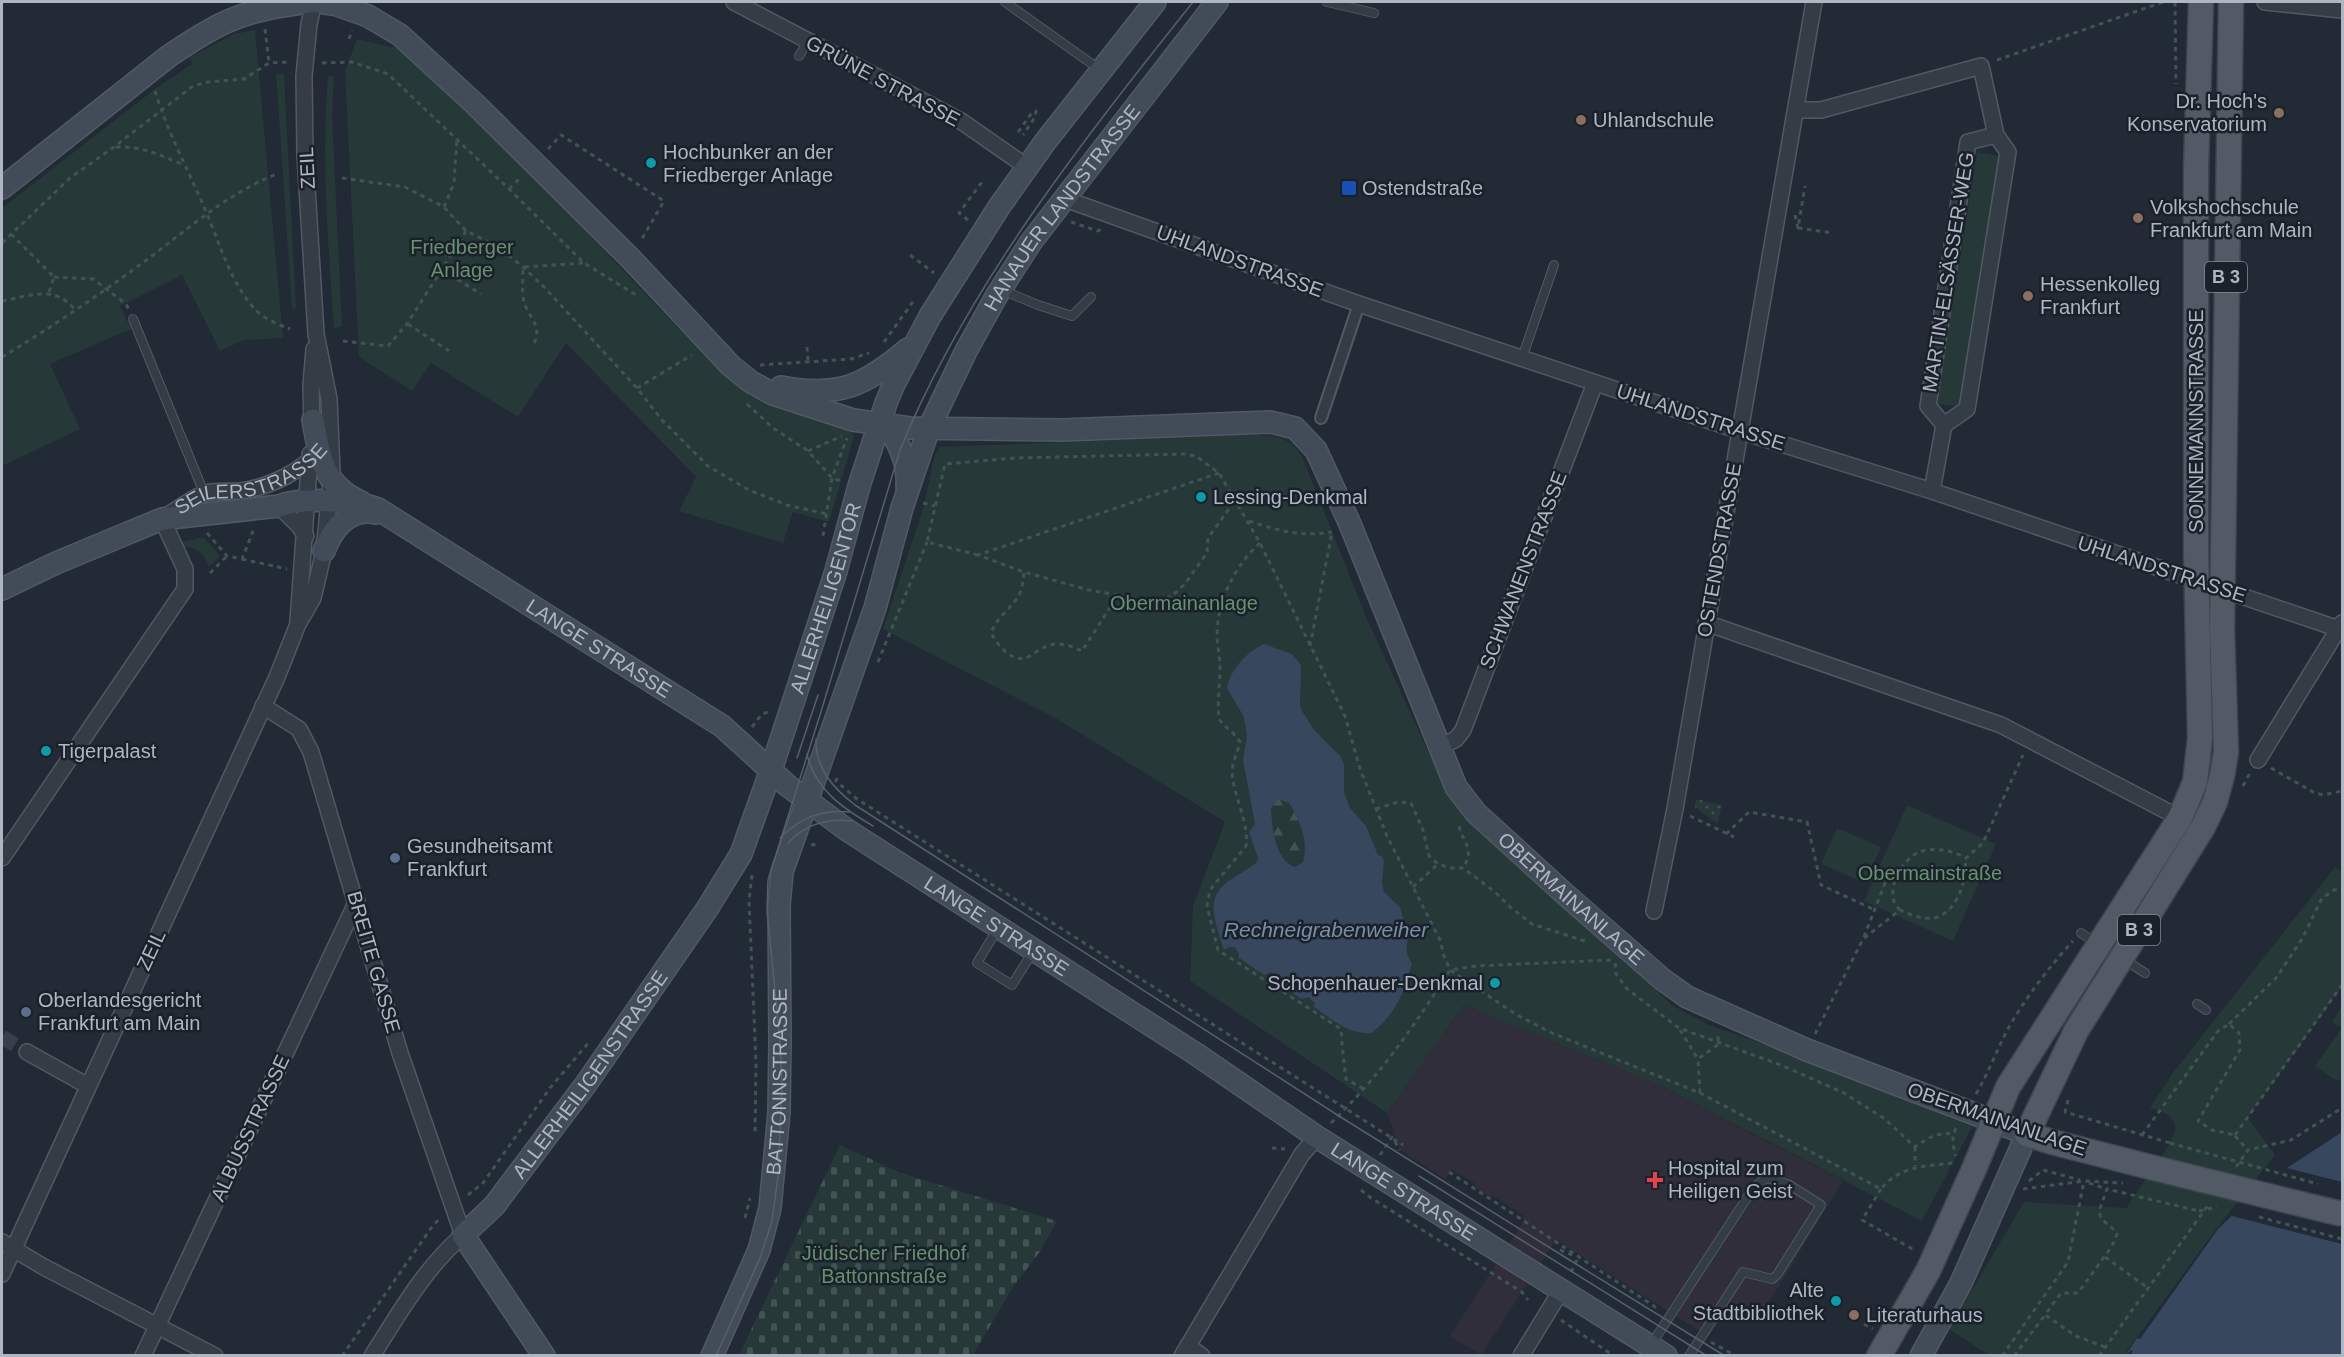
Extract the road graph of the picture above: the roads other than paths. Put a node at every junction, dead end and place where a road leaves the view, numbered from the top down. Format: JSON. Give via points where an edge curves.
{"nodes":[{"id":1,"x":311,"y":2,"type":"edge"},
{"id":2,"x":318,"y":2,"type":"edge"},
{"id":3,"x":734,"y":2,"type":"edge"},
{"id":4,"x":1005,"y":2,"type":"edge"},
{"id":5,"x":1155,"y":2,"type":"edge"},
{"id":6,"x":1217,"y":2,"type":"edge"},
{"id":7,"x":1327,"y":2,"type":"edge"},
{"id":8,"x":1814,"y":2,"type":"edge"},
{"id":9,"x":2201,"y":2,"type":"edge"},
{"id":10,"x":2231,"y":2,"type":"edge"},
{"id":11,"x":2265,"y":2,"type":"edge"},
{"id":12,"x":2343,"y":10,"type":"edge"},
{"id":13,"x":1374,"y":13,"type":"dead end"},
{"id":14,"x":808,"y":41,"type":"junction"},
{"id":15,"x":799,"y":56,"type":"dead end"},
{"id":16,"x":1100,"y":70,"type":"junction"},
{"id":17,"x":1796,"y":110,"type":"junction"},
{"id":18,"x":1996,"y":135,"type":"junction"},
{"id":19,"x":1027,"y":167,"type":"junction"},
{"id":20,"x":2,"y":188,"type":"edge"},
{"id":21,"x":1065,"y":199,"type":"junction"},
{"id":22,"x":1554,"y":265,"type":"dead end"},
{"id":23,"x":1001,"y":290,"type":"junction"},
{"id":24,"x":1091,"y":297,"type":"dead end"},
{"id":25,"x":1359,"y":304,"type":"junction"},
{"id":26,"x":133,"y":320,"type":"road end"},
{"id":27,"x":316,"y":334,"type":"junction"},
{"id":28,"x":915,"y":343,"type":"junction"},
{"id":29,"x":1522,"y":358,"type":"junction"},
{"id":30,"x":1595,"y":383,"type":"junction"},
{"id":31,"x":748,"y":392,"type":"junction"},
{"id":32,"x":1322,"y":418,"type":"dead end"},
{"id":33,"x":313,"y":420,"type":"joint"},
{"id":34,"x":883,"y":425,"type":"junction"},
{"id":35,"x":1944,"y":425,"type":"junction"},
{"id":36,"x":929,"y":428,"type":"junction"},
{"id":37,"x":1740,"y":431,"type":"junction"},
{"id":38,"x":331,"y":434,"type":"junction"},
{"id":39,"x":314,"y":456,"type":"junction"},
{"id":40,"x":1932,"y":491,"type":"junction"},
{"id":41,"x":331,"y":492,"type":"junction"},
{"id":42,"x":204,"y":493,"type":"junction"},
{"id":43,"x":905,"y":499,"type":"junction"},
{"id":44,"x":308,"y":502,"type":"junction"},
{"id":45,"x":279,"y":506,"type":"junction"},
{"id":46,"x":374,"y":509,"type":"junction"},
{"id":47,"x":162,"y":519,"type":"junction"},
{"id":48,"x":306,"y":536,"type":"junction"},
{"id":49,"x":324,"y":550,"type":"junction"},
{"id":50,"x":2197,"y":582,"type":"junction"},
{"id":51,"x":2,"y":589,"type":"edge"},
{"id":52,"x":2223,"y":589,"type":"junction"},
{"id":53,"x":1706,"y":623,"type":"junction"},
{"id":54,"x":298,"y":624,"type":"junction"},
{"id":55,"x":2341,"y":626,"type":"edge"},
{"id":56,"x":263,"y":706,"type":"junction"},
{"id":57,"x":1440,"y":747,"type":"junction"},
{"id":58,"x":2258,"y":760,"type":"road end"},
{"id":59,"x":771,"y":770,"type":"junction"},
{"id":60,"x":806,"y":800,"type":"junction"},
{"id":61,"x":2180,"y":818,"type":"junction"},
{"id":62,"x":2,"y":858,"type":"edge"},
{"id":63,"x":357,"y":901,"type":"junction"},
{"id":64,"x":1654,"y":911,"type":"dead end"},
{"id":65,"x":999,"y":927,"type":"junction"},
{"id":66,"x":1034,"y":950,"type":"junction"},
{"id":67,"x":2121,"y":958,"type":"junction"},
{"id":68,"x":2145,"y":973,"type":"dead end"},
{"id":69,"x":2197,"y":1004,"type":"dead end"},
{"id":70,"x":2206,"y":1010,"type":"dead end"},
{"id":71,"x":27,"y":1052,"type":"tunnel mouth"},
{"id":72,"x":88,"y":1086,"type":"junction"},
{"id":73,"x":1993,"y":1120,"type":"junction"},
{"id":74,"x":2027,"y":1134,"type":"junction"},
{"id":75,"x":1317,"y":1137,"type":"junction"},
{"id":76,"x":2343,"y":1214,"type":"edge"},
{"id":77,"x":463,"y":1235,"type":"junction"},
{"id":78,"x":7,"y":1245,"type":"edge"},
{"id":79,"x":2,"y":1274,"type":"edge"},
{"id":80,"x":1565,"y":1283,"type":"junction"},
{"id":81,"x":156,"y":1326,"type":"junction"},
{"id":82,"x":1185,"y":1351,"type":"edge"},
{"id":83,"x":1658,"y":1351,"type":"edge"},
{"id":84,"x":143,"y":1356,"type":"edge"},
{"id":85,"x":215,"y":1356,"type":"edge"},
{"id":86,"x":372,"y":1356,"type":"edge"},
{"id":87,"x":544,"y":1356,"type":"edge"},
{"id":88,"x":712,"y":1356,"type":"edge"},
{"id":89,"x":1202,"y":1356,"type":"edge"},
{"id":90,"x":1521,"y":1356,"type":"edge"},
{"id":91,"x":1689,"y":1356,"type":"edge"},
{"id":92,"x":1879,"y":1356,"type":"edge"},
{"id":93,"x":1921,"y":1356,"type":"edge"}],
"edges":[{"from":1,"to":20,"type":"main road","via":[[253,13],[195,39]]},
{"from":1,"to":27,"type":"street","name":"ZEIL","via":[[304,76],[305,155]]},
{"from":2,"to":31,"type":"main road","via":[[368,16],[400,35],[630,258],[731,366]]},
{"from":3,"to":14,"type":"street","name":"GRÜNE STRASSE"},
{"from":4,"to":16,"type":"lane"},
{"from":5,"to":16,"type":"main road"},
{"from":6,"to":21,"type":"main road","name":"HANAUER LANDSTRASSE"},
{"from":7,"to":13,"type":"lane"},
{"from":8,"to":17,"type":"street","name":"OSTENDSTRASSE"},
{"from":9,"to":50,"type":"main road","name":"SONNEMANNSTRASSE","number":"B 3","via":[[2196,168]]},
{"from":10,"to":52,"type":"main road","name":"SONNEMANNSTRASSE","number":"B 3"},
{"from":11,"to":12,"type":"street"},
{"from":14,"to":15,"type":"lane"},
{"from":14,"to":19,"type":"street","name":"GRÜNE STRASSE","via":[[961,121]]},
{"from":16,"to":19,"type":"main road"},
{"from":17,"to":18,"type":"street","name":"MARTIN-ELSÄSSER-WEG","via":[[1821,110],[1981,66]]},
{"from":17,"to":37,"type":"street","name":"OSTENDSTRASSE"},
{"from":18,"to":35,"type":"street","name":"MARTIN-ELSÄSSER-WEG","via":[[2008,152],[1967,409]]},
{"from":18,"to":35,"type":"street","name":"MARTIN-ELSÄSSER-WEG","via":[[1968,142],[1928,406]]},
{"from":19,"to":28,"type":"main road"},
{"from":21,"to":23,"type":"main road","name":"HANAUER LANDSTRASSE","via":[[1031,242]]},
{"from":21,"to":25,"type":"street","name":"UHLANDSTRASSE"},
{"from":22,"to":29,"type":"lane"},
{"from":23,"to":24,"type":"lane","via":[[1072,316]]},
{"from":23,"to":36,"type":"main road","name":"HANAUER LANDSTRASSE"},
{"from":25,"to":29,"type":"street","name":"UHLANDSTRASSE"},
{"from":25,"to":32,"type":"street"},
{"from":26,"to":42,"type":"lane"},
{"from":27,"to":33,"type":"street","name":"ZEIL","via":[[311,385]]},
{"from":27,"to":38,"type":"street","name":"ZEIL","via":[[329,399]]},
{"from":28,"to":31,"type":"main road","via":[[876,374],[841,389]]},
{"from":28,"to":34,"type":"main road","via":[[889,394]]},
{"from":29,"to":30,"type":"street","name":"UHLANDSTRASSE"},
{"from":30,"to":37,"type":"street","name":"UHLANDSTRASSE"},
{"from":30,"to":57,"type":"street","name":"SCHWANENSTRASSE","via":[[1462,730],[1456,739]]},
{"from":31,"to":34,"type":"main road","via":[[772,394],[853,420]]},
{"from":33,"to":39,"type":"main road"},
{"from":34,"to":36,"type":"main road","name":"OBERMAINANLAGE"},
{"from":34,"to":43,"type":"main road","via":[[895,437],[906,469]]},
{"from":34,"to":59,"type":"main road","name":"ALLERHEILIGENTOR"},
{"from":35,"to":40,"type":"street"},
{"from":36,"to":43,"type":"main road"},
{"from":36,"to":57,"type":"main road","name":"OBERMAINANLAGE","via":[[1062,430],[1278,422],[1295,428],[1311,442],[1327,472],[1341,528]]},
{"from":37,"to":40,"type":"street","name":"UHLANDSTRASSE"},
{"from":37,"to":53,"type":"street","name":"OSTENDSTRASSE"},
{"from":38,"to":39,"type":"street","name":"SEILERSTRASSE"},
{"from":38,"to":41,"type":"street","name":"ZEIL"},
{"from":39,"to":41,"type":"main road"},
{"from":39,"to":42,"type":"street","name":"SEILERSTRASSE","via":[[275,482],[244,490]]},
{"from":39,"to":44,"type":"street","name":"ZEIL"},
{"from":40,"to":50,"type":"street","name":"UHLANDSTRASSE"},
{"from":41,"to":44,"type":"main road","name":"SEILERSTRASSE"},
{"from":41,"to":46,"type":"main road","name":"LANGE STRASSE"},
{"from":41,"to":49,"type":"street","name":"ZEIL"},
{"from":42,"to":47,"type":"street","name":"SEILERSTRASSE"},
{"from":43,"to":60,"type":"main road","via":[[875,608]]},
{"from":44,"to":45,"type":"main road","name":"SEILERSTRASSE","via":[[290,501]]},
{"from":44,"to":48,"type":"street","name":"ZEIL"},
{"from":45,"to":47,"type":"main road","name":"SEILERSTRASSE"},
{"from":45,"to":48,"type":"street","name":"SEILERSTRASSE"},
{"from":46,"to":49,"type":"main road","via":[[348,516],[330,536]]},
{"from":46,"to":59,"type":"main road","name":"LANGE STRASSE","via":[[713,720]]},
{"from":47,"to":51,"type":"main road","name":"SEILERSTRASSE"},
{"from":47,"to":62,"type":"street","via":[[185,569],[185,589]]},
{"from":48,"to":54,"type":"street","name":"ZEIL"},
{"from":49,"to":54,"type":"street","name":"ZEIL","via":[[313,598]]},
{"from":50,"to":52,"type":"street","name":"UHLANDSTRASSE"},
{"from":50,"to":61,"type":"main road","name":"SONNEMANNSTRASSE","number":"B 3","via":[[2200,738],[2192,792]]},
{"from":52,"to":55,"type":"street","name":"UHLANDSTRASSE"},
{"from":52,"to":67,"type":"main road","name":"SONNEMANNSTRASSE","number":"B 3","via":[[2226,752],[2220,786],[2209,815]]},
{"from":53,"to":61,"type":"street","via":[[2001,725]]},
{"from":53,"to":64,"type":"street","name":"OSTENDSTRASSE"},
{"from":54,"to":56,"type":"street","name":"ZEIL"},
{"from":55,"to":58,"type":"street"},
{"from":56,"to":63,"type":"street","name":"BREITE GASSE","via":[[294,724],[306,738]]},
{"from":56,"to":72,"type":"street","name":"ZEIL"},
{"from":57,"to":73,"type":"main road","name":"OBERMAINANLAGE","via":[[1456,787],[1470,807],[1687,997],[1807,1050]]},
{"from":59,"to":60,"type":"main road","name":"LANGE STRASSE"},
{"from":59,"to":77,"type":"main road","name":"ALLERHEILIGENSTRASSE","via":[[741,854],[707,909],[547,1139],[494,1206]]},
{"from":60,"to":65,"type":"main road","name":"LANGE STRASSE"},
{"from":60,"to":88,"type":"main road","name":"BATTONNSTRASSE","via":[[779,887],[778,1112],[770,1208],[759,1250]]},
{"from":61,"to":73,"type":"main road","number":"B 3","via":[[2090,940]]},
{"from":63,"to":77,"type":"street","name":"BREITE GASSE","via":[[400,1053]]},
{"from":63,"to":81,"type":"street","name":"ALBUSSTRASSE"},
{"from":65,"to":66,"type":"main road","name":"LANGE STRASSE"},
{"from":65,"to":66,"type":"lane","via":[[977,963],[1012,985]]},
{"from":66,"to":75,"type":"main road","name":"LANGE STRASSE"},
{"from":67,"to":68,"type":"lane"},
{"from":67,"to":74,"type":"main road","number":"B 3","via":[[2076,1031]]},
{"from":69,"to":70,"type":"lane"},
{"from":71,"to":72,"type":"street"},
{"from":72,"to":78,"type":"street","name":"ZEIL"},
{"from":73,"to":74,"type":"main road","name":"OBERMAINANLAGE"},
{"from":73,"to":92,"type":"main road","number":"B 3","via":[[1928,1271]]},
{"from":74,"to":76,"type":"main road","name":"OBERMAINANLAGE","bridge":true},
{"from":74,"to":93,"type":"main road","via":[[1961,1282]]},
{"from":75,"to":80,"type":"main road","name":"LANGE STRASSE"},
{"from":75,"to":82,"type":"street","via":[[1302,1154]]},
{"from":77,"to":86,"type":"street","name":"ALLERHEILIGENSTRASSE","via":[[424,1275]]},
{"from":77,"to":87,"type":"main road"},
{"from":78,"to":79,"type":"street","name":"ZEIL"},
{"from":78,"to":81,"type":"street"},
{"from":80,"to":83,"type":"main road","name":"LANGE STRASSE"},
{"from":80,"to":90,"type":"street"},
{"from":81,"to":84,"type":"street","name":"ALBUSSTRASSE"},
{"from":81,"to":85,"type":"street"},
{"from":82,"to":89,"type":"street"},
{"from":83,"to":91,"type":"lane","via":[[1670,1316],[1754,1187],[1767,1178],[1788,1184],[1821,1205],[1777,1275],[1772,1279],[1743,1272]]}]}
